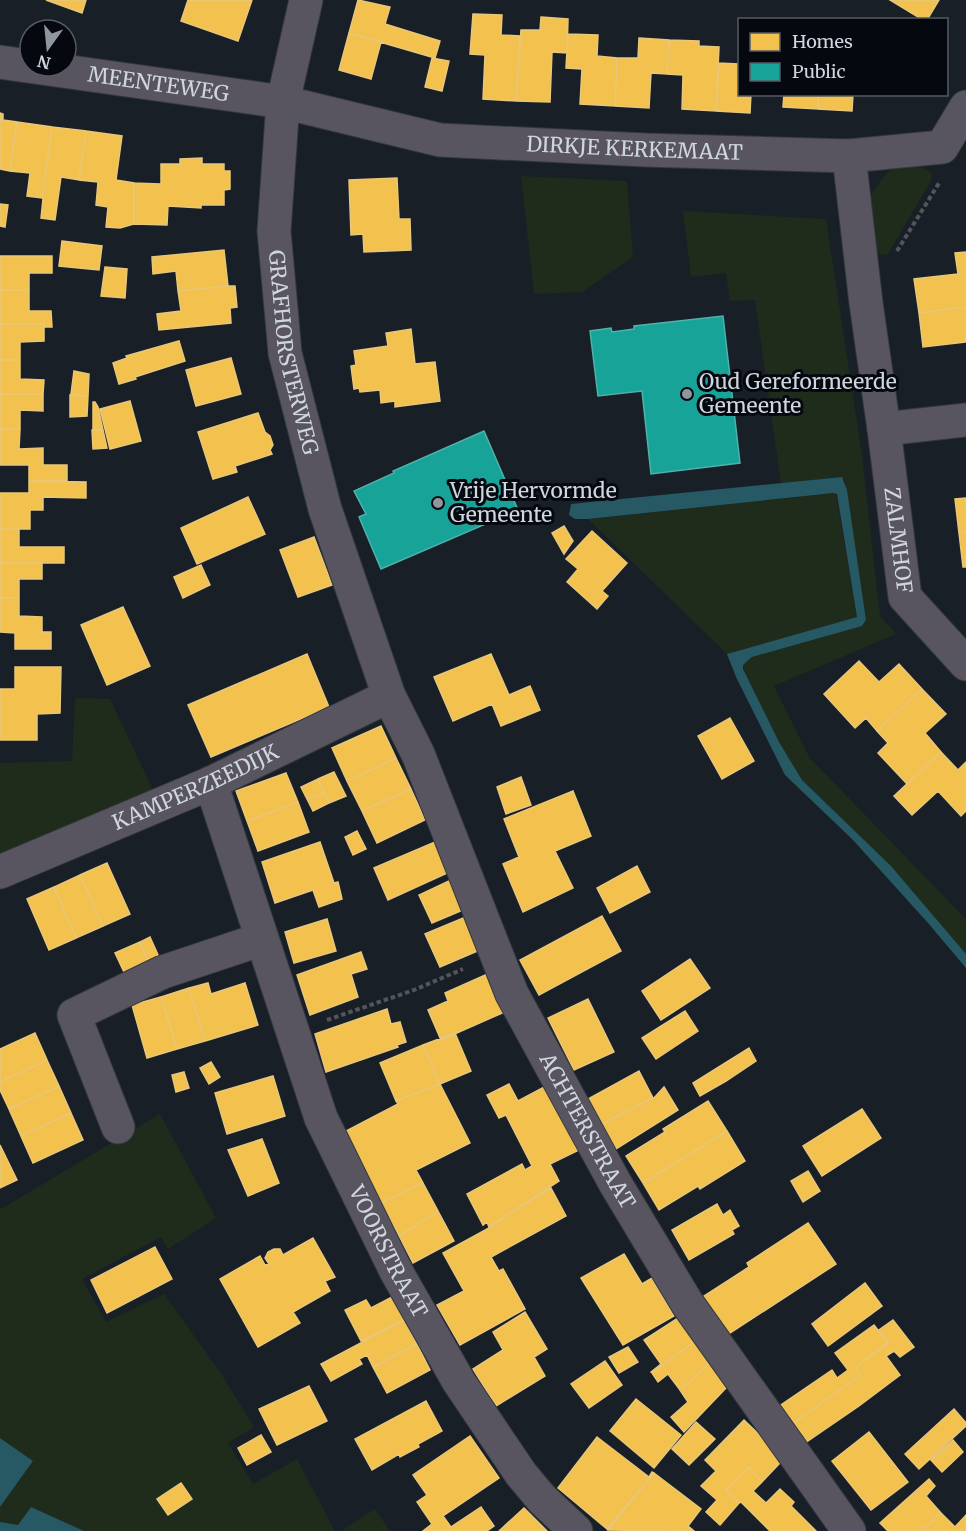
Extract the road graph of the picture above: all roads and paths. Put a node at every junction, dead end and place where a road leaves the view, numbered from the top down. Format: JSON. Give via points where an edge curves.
{"nodes":[{"id":1,"x":306,"y":0,"type":"edge"},
{"id":2,"x":0,"y":62,"type":"edge"},
{"id":3,"x":283,"y":102,"type":"junction"},
{"id":4,"x":966,"y":107,"type":"edge"},
{"id":5,"x":942,"y":147,"type":"junction"},
{"id":6,"x":849,"y":156,"type":"junction"},
{"id":7,"x":894,"y":256,"type":"dead end"},
{"id":8,"x":966,"y":420,"type":"edge"},
{"id":9,"x":884,"y":429,"type":"junction"},
{"id":10,"x":966,"y":664,"type":"edge"},
{"id":11,"x":389,"y":696,"type":"junction"},
{"id":12,"x":211,"y":783,"type":"junction"},
{"id":13,"x":0,"y":872,"type":"edge"},
{"id":14,"x":262,"y":939,"type":"junction"},
{"id":15,"x":497,"y":955,"type":"junction"},
{"id":16,"x":292,"y":1031,"type":"junction"},
{"id":17,"x":118,"y":1127,"type":"dead end"},
{"id":18,"x":576,"y":1531,"type":"edge"},
{"id":19,"x":849,"y":1531,"type":"edge"}],
"edges":[{"from":1,"to":3,"type":"street","name":"GRAFHORSTERWEG"},
{"from":2,"to":3,"type":"street","name":"MEENTEWEG"},
{"from":3,"to":6,"type":"street","name":"DIRKJE KERKEMAAT","via":[[440,140]]},
{"from":3,"to":11,"type":"street","name":"GRAFHORSTERWEG","via":[[274,231],[285,353],[325,509]]},
{"from":4,"to":5,"type":"street"},
{"from":5,"to":6,"type":"street","name":"DIRKJE KERKEMAAT"},
{"from":5,"to":7,"type":"path","via":[[940,180]]},
{"from":6,"to":9,"type":"street","name":"ZALMHOF"},
{"from":8,"to":9,"type":"street"},
{"from":9,"to":10,"type":"street","name":"ZALMHOF","via":[[905,597]]},
{"from":11,"to":12,"type":"street","name":"KAMPERZEEDIJK"},
{"from":11,"to":15,"type":"street","name":"ACHTERSTRAAT","via":[[418,754]]},
{"from":12,"to":13,"type":"street","name":"KAMPERZEEDIJK"},
{"from":12,"to":14,"type":"street","name":"VOORSTRAAT"},
{"from":14,"to":16,"type":"street","name":"VOORSTRAAT"},
{"from":14,"to":17,"type":"street","via":[[163,972],[74,1015]]},
{"from":15,"to":16,"type":"path","via":[[414,990]]},
{"from":15,"to":19,"type":"street","name":"ACHTERSTRAAT","via":[[513,994],[610,1173],[687,1303]]},
{"from":16,"to":18,"type":"street","name":"VOORSTRAAT","via":[[321,1118],[396,1271],[459,1382],[521,1474]]}]}
